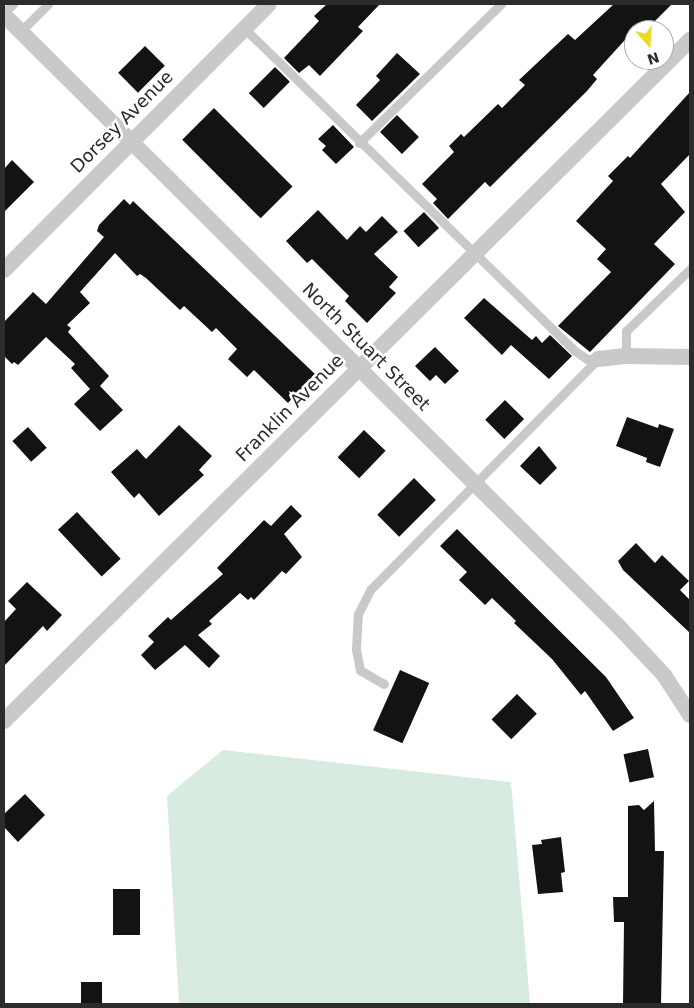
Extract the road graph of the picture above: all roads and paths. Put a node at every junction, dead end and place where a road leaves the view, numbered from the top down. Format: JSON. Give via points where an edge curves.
{"nodes":[{"id":1,"x":13,"y":4,"type":"edge"},
{"id":2,"x":48,"y":4,"type":"edge"},
{"id":3,"x":269,"y":4,"type":"edge"},
{"id":4,"x":501,"y":4,"type":"edge"},
{"id":5,"x":4,"y":14,"type":"edge"},
{"id":6,"x":244,"y":28,"type":"junction"},
{"id":7,"x":20,"y":32,"type":"junction"},
{"id":8,"x":690,"y":40,"type":"edge"},
{"id":9,"x":131,"y":140,"type":"junction"},
{"id":10,"x":359,"y":143,"type":"junction"},
{"id":11,"x":473,"y":255,"type":"junction"},
{"id":12,"x":690,"y":269,"type":"edge"},
{"id":13,"x":4,"y":270,"type":"edge"},
{"id":14,"x":626,"y":356,"type":"junction"},
{"id":15,"x":690,"y":357,"type":"edge"},
{"id":16,"x":598,"y":359,"type":"junction"},
{"id":17,"x":359,"y":368,"type":"junction"},
{"id":18,"x":476,"y":485,"type":"junction"},
{"id":19,"x":384,"y":684,"type":"dead end"},
{"id":20,"x":690,"y":715,"type":"edge"},
{"id":21,"x":4,"y":721,"type":"edge"}],
"edges":[{"from":1,"to":5,"type":"lane"},
{"from":2,"to":7,"type":"lane"},
{"from":3,"to":6,"type":"street","name":"Dorsey Avenue"},
{"from":4,"to":10,"type":"lane"},
{"from":5,"to":7,"type":"street","name":"North Stuart Street"},
{"from":6,"to":9,"type":"street","name":"Dorsey Avenue"},
{"from":6,"to":10,"type":"lane"},
{"from":7,"to":9,"type":"street","name":"North Stuart Street"},
{"from":8,"to":11,"type":"street","name":"Franklin Avenue"},
{"from":9,"to":13,"type":"street","name":"Dorsey Avenue"},
{"from":9,"to":17,"type":"street","name":"North Stuart Street"},
{"from":10,"to":11,"type":"lane"},
{"from":11,"to":16,"type":"lane","via":[[575,351],[587,359]]},
{"from":11,"to":17,"type":"street","name":"Franklin Avenue"},
{"from":12,"to":14,"type":"lane","via":[[626,331]]},
{"from":14,"to":15,"type":"street"},
{"from":14,"to":16,"type":"street"},
{"from":16,"to":18,"type":"lane"},
{"from":17,"to":18,"type":"street","name":"North Stuart Street"},
{"from":17,"to":21,"type":"street","name":"Franklin Avenue"},
{"from":18,"to":19,"type":"lane","via":[[371,589],[358,614],[356,649],[360,670]]},
{"from":18,"to":20,"type":"street","name":"North Stuart Street","via":[[664,675]]}]}
